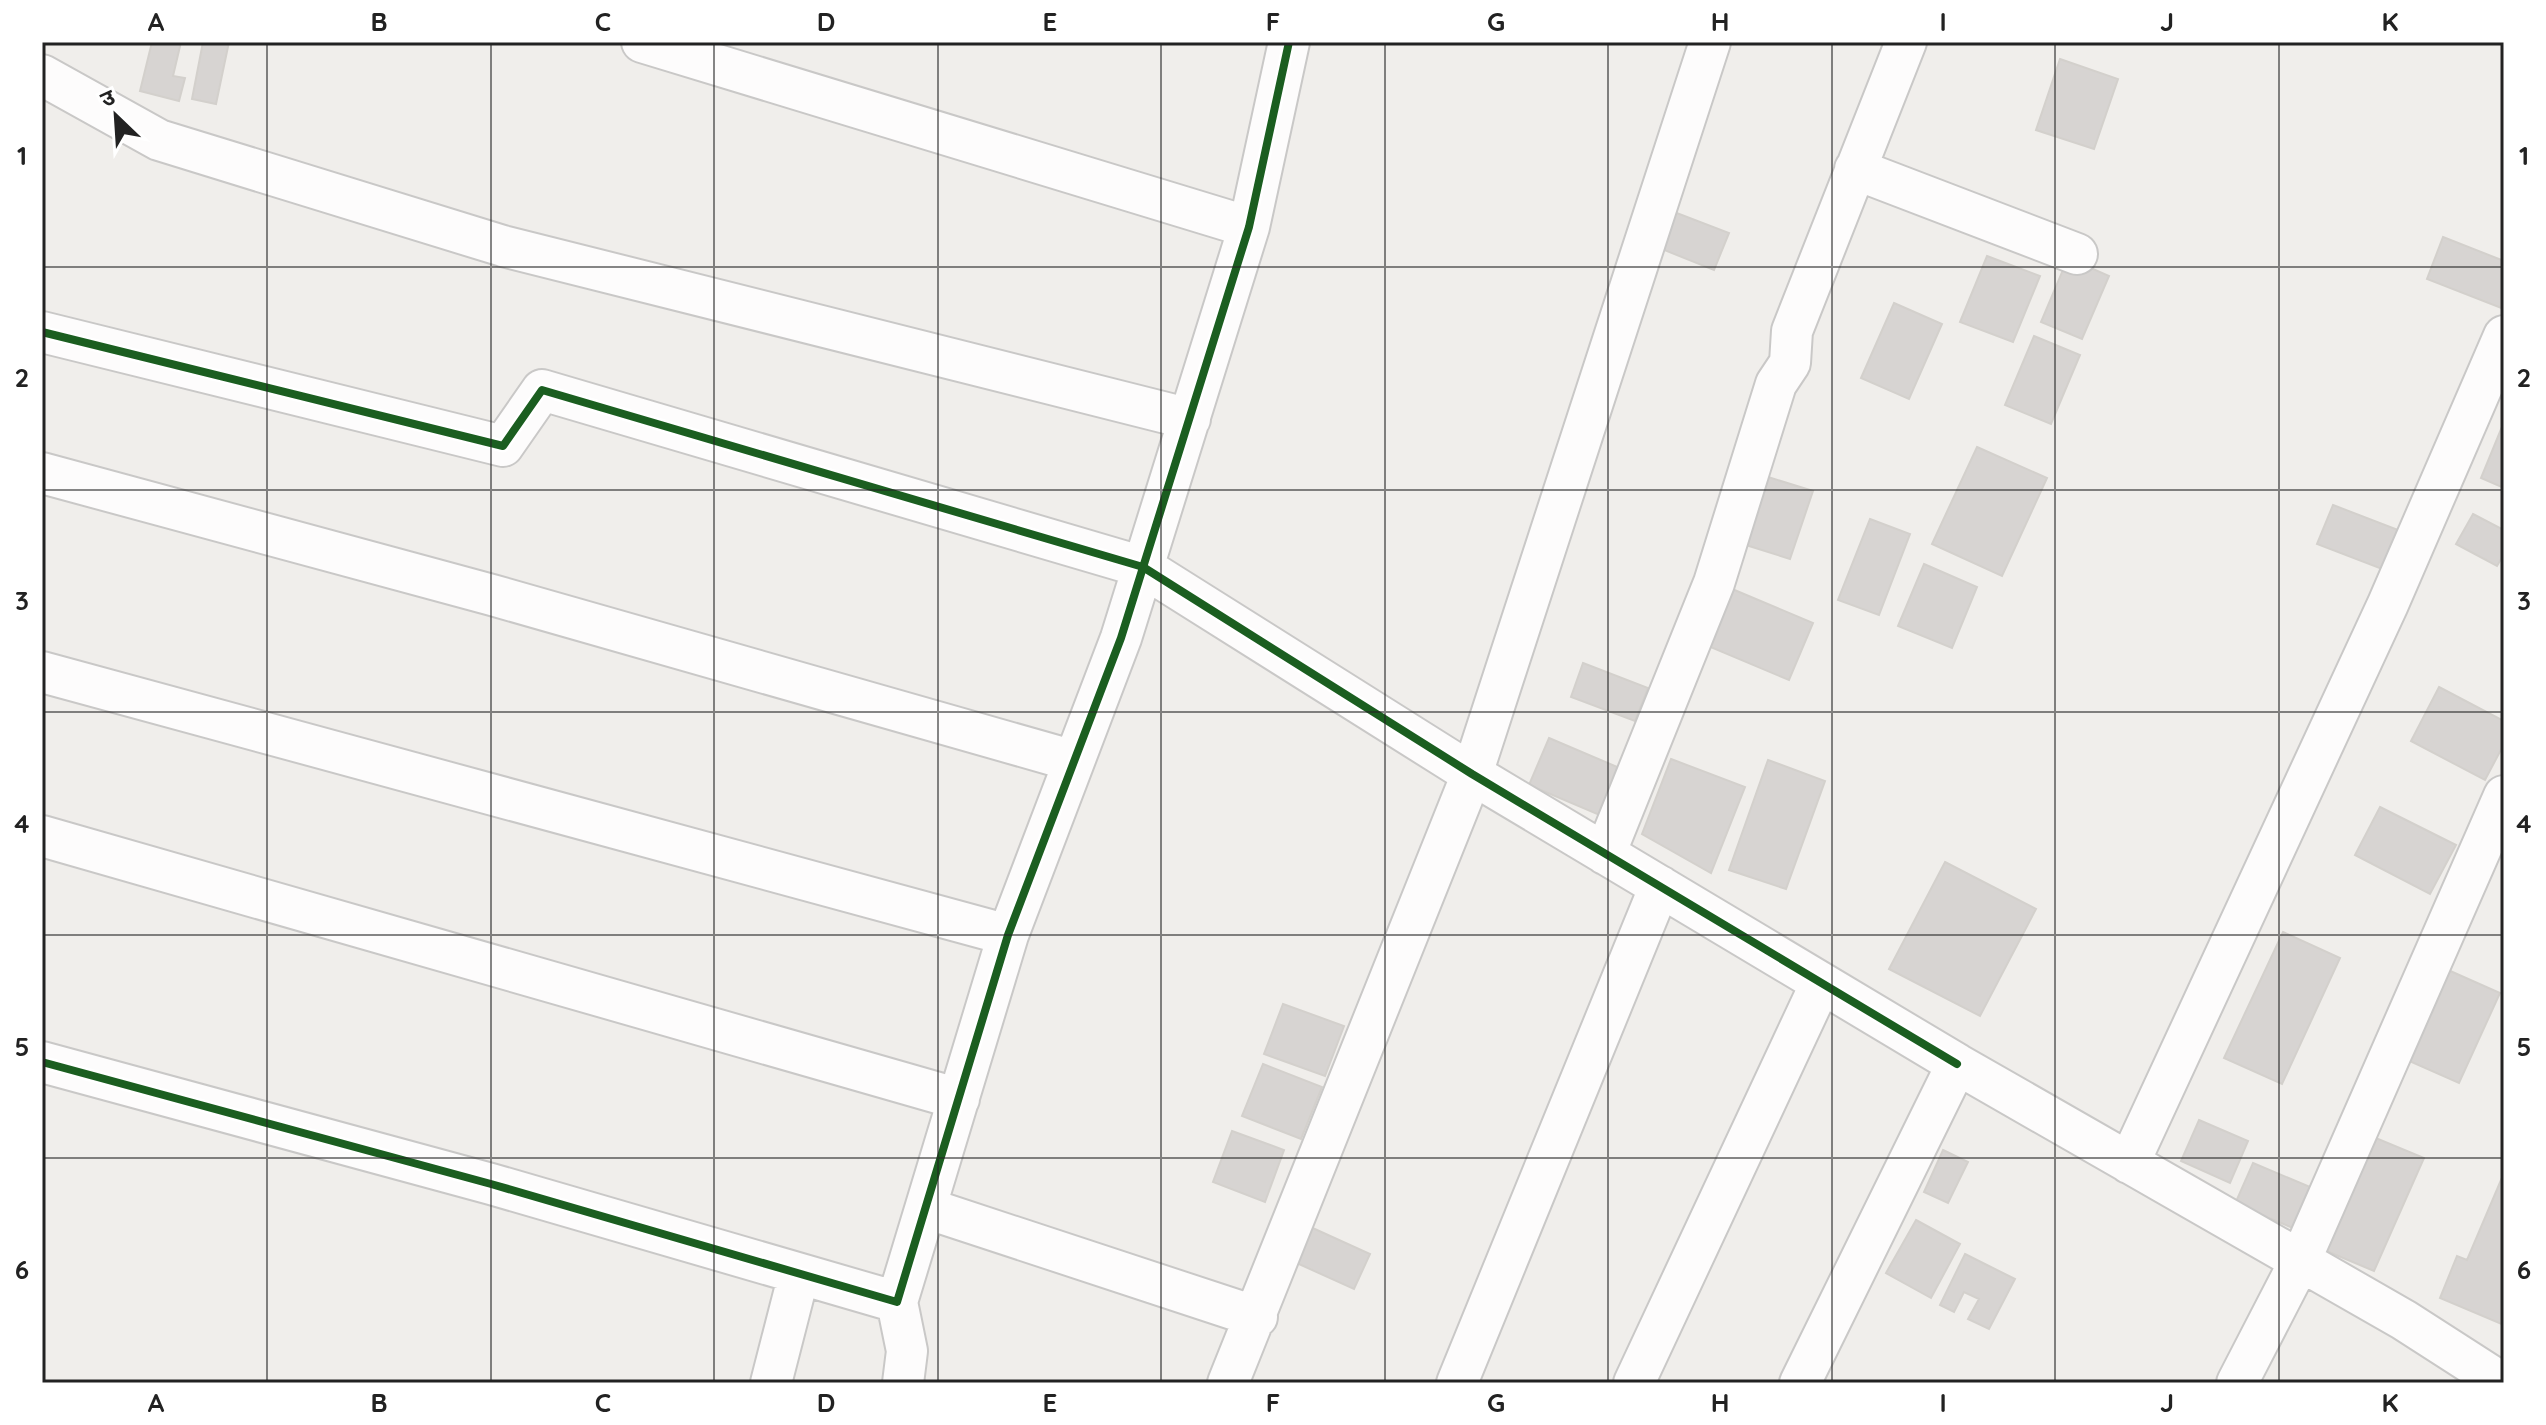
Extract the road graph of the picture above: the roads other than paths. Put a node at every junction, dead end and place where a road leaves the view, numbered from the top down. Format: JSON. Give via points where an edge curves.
{"nodes":[{"id":1,"x":642,"y":42,"type":"edge"},
{"id":2,"x":1289,"y":42,"type":"edge"},
{"id":3,"x":1710,"y":42,"type":"edge"},
{"id":4,"x":1906,"y":42,"type":"edge"},
{"id":5,"x":42,"y":75,"type":"edge"},
{"id":6,"x":1855,"y":169,"type":"junction"},
{"id":7,"x":1249,"y":227,"type":"junction"},
{"id":8,"x":2077,"y":254,"type":"dead end"},
{"id":9,"x":42,"y":332,"type":"edge"},
{"id":10,"x":2504,"y":336,"type":"edge"},
{"id":11,"x":1190,"y":419,"type":"junction"},
{"id":12,"x":42,"y":473,"type":"edge"},
{"id":13,"x":1143,"y":567,"type":"junction"},
{"id":14,"x":42,"y":672,"type":"edge"},
{"id":15,"x":1074,"y":761,"type":"junction"},
{"id":16,"x":1472,"y":774,"type":"junction"},
{"id":17,"x":2504,"y":796,"type":"edge"},
{"id":18,"x":42,"y":836,"type":"edge"},
{"id":19,"x":1605,"y":854,"type":"junction"},
{"id":20,"x":1660,"y":886,"type":"junction"},
{"id":21,"x":1008,"y":935,"type":"junction"},
{"id":22,"x":1821,"y":983,"type":"junction"},
{"id":23,"x":42,"y":1062,"type":"edge"},
{"id":24,"x":1957,"y":1064,"type":"junction"},
{"id":25,"x":959,"y":1099,"type":"junction"},
{"id":26,"x":2129,"y":1163,"type":"junction"},
{"id":27,"x":926,"y":1208,"type":"junction"},
{"id":28,"x":2300,"y":1261,"type":"junction"},
{"id":29,"x":799,"y":1274,"type":"junction"},
{"id":30,"x":897,"y":1302,"type":"junction"},
{"id":31,"x":1257,"y":1317,"type":"junction"},
{"id":32,"x":771,"y":1383,"type":"edge"},
{"id":33,"x":903,"y":1383,"type":"edge"},
{"id":34,"x":1228,"y":1383,"type":"edge"},
{"id":35,"x":1457,"y":1383,"type":"edge"},
{"id":36,"x":1634,"y":1383,"type":"edge"},
{"id":37,"x":1800,"y":1383,"type":"edge"},
{"id":38,"x":2237,"y":1383,"type":"edge"},
{"id":39,"x":2502,"y":1383,"type":"edge"}],
"edges":[{"from":1,"to":7,"type":"street"},
{"from":2,"to":7,"type":"street"},
{"from":3,"to":16,"type":"street"},
{"from":4,"to":6,"type":"street"},
{"from":5,"to":11,"type":"street","via":[[159,140],[503,246]]},
{"from":6,"to":8,"type":"street"},
{"from":6,"to":19,"type":"street","via":[[1792,331],[1790,363],[1776,384],[1714,583]]},
{"from":7,"to":11,"type":"street"},
{"from":9,"to":13,"type":"street","via":[[503,446],[542,390]]},
{"from":10,"to":26,"type":"street","via":[[2388,604]]},
{"from":11,"to":13,"type":"street"},
{"from":12,"to":15,"type":"street"},
{"from":13,"to":15,"type":"street"},
{"from":13,"to":16,"type":"street"},
{"from":14,"to":21,"type":"street"},
{"from":15,"to":21,"type":"street"},
{"from":16,"to":19,"type":"street"},
{"from":16,"to":31,"type":"street"},
{"from":17,"to":28,"type":"street"},
{"from":18,"to":25,"type":"street"},
{"from":19,"to":20,"type":"street"},
{"from":20,"to":22,"type":"street"},
{"from":20,"to":35,"type":"street"},
{"from":21,"to":25,"type":"street"},
{"from":22,"to":24,"type":"street"},
{"from":22,"to":36,"type":"street"},
{"from":23,"to":29,"type":"street"},
{"from":24,"to":26,"type":"street"},
{"from":24,"to":37,"type":"street"},
{"from":25,"to":27,"type":"street"},
{"from":26,"to":28,"type":"street"},
{"from":27,"to":30,"type":"street"},
{"from":27,"to":31,"type":"street"},
{"from":28,"to":38,"type":"street"},
{"from":28,"to":39,"type":"street"},
{"from":29,"to":30,"type":"street"},
{"from":29,"to":32,"type":"street"},
{"from":30,"to":33,"type":"street","via":[[907,1351]]},
{"from":31,"to":34,"type":"street"}]}
